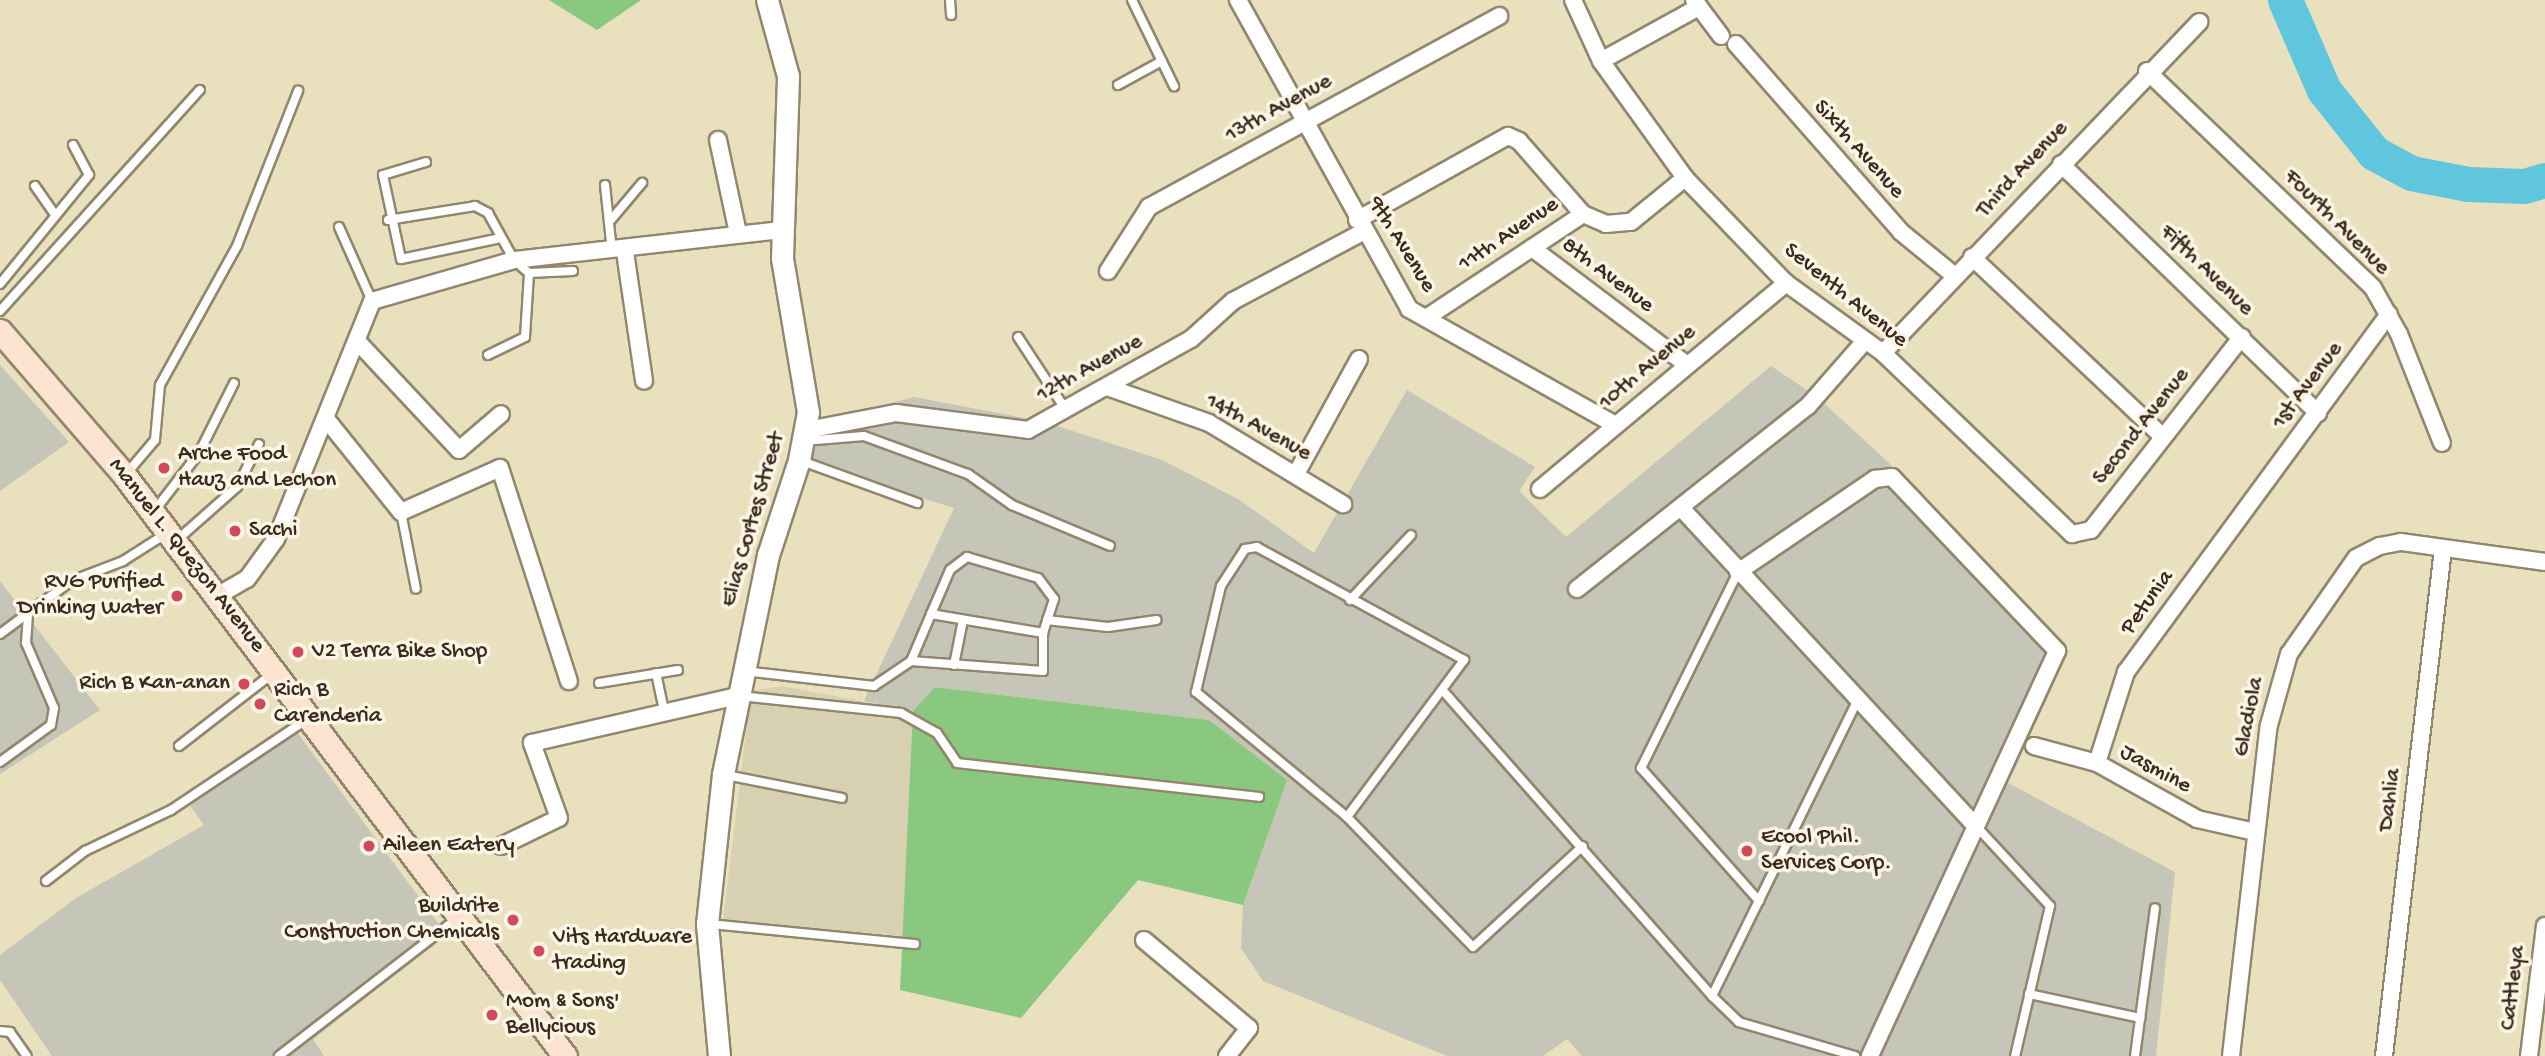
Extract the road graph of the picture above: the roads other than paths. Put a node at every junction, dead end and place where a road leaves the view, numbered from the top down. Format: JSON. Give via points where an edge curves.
{"nodes":[{"id":1,"x":767,"y":0,"type":"edge"},
{"id":2,"x":950,"y":0,"type":"edge"},
{"id":3,"x":1132,"y":0,"type":"edge"},
{"id":4,"x":1238,"y":0,"type":"edge"},
{"id":5,"x":1573,"y":0,"type":"edge"},
{"id":6,"x":1697,"y":3,"type":"edge"},
{"id":7,"x":951,"y":15,"type":"dead end"},
{"id":8,"x":1499,"y":16,"type":"dead end"},
{"id":9,"x":2199,"y":22,"type":"dead end"},
{"id":10,"x":1721,"y":36,"type":"dead end"},
{"id":11,"x":1736,"y":44,"type":"dead end"},
{"id":12,"x":1162,"y":61,"type":"junction"},
{"id":13,"x":1601,"y":61,"type":"junction"},
{"id":14,"x":2147,"y":71,"type":"junction"},
{"id":15,"x":1118,"y":85,"type":"dead end"},
{"id":16,"x":1174,"y":86,"type":"dead end"},
{"id":17,"x":200,"y":90,"type":"dead end"},
{"id":18,"x":298,"y":91,"type":"dead end"},
{"id":19,"x":1302,"y":121,"type":"junction"},
{"id":20,"x":718,"y":140,"type":"dead end"},
{"id":21,"x":73,"y":145,"type":"dead end"},
{"id":22,"x":426,"y":162,"type":"dead end"},
{"id":23,"x":2060,"y":164,"type":"junction"},
{"id":24,"x":1685,"y":178,"type":"junction"},
{"id":25,"x":642,"y":183,"type":"dead end"},
{"id":26,"x":605,"y":185,"type":"dead end"},
{"id":27,"x":35,"y":186,"type":"dead end"},
{"id":28,"x":1583,"y":214,"type":"junction"},
{"id":29,"x":55,"y":215,"type":"junction"},
{"id":30,"x":388,"y":220,"type":"junction"},
{"id":31,"x":610,"y":221,"type":"junction"},
{"id":32,"x":1360,"y":226,"type":"junction"},
{"id":33,"x":339,"y":227,"type":"dead end"},
{"id":34,"x":782,"y":230,"type":"junction"},
{"id":35,"x":738,"y":233,"type":"junction"},
{"id":36,"x":500,"y":238,"type":"junction"},
{"id":37,"x":1532,"y":247,"type":"junction"},
{"id":38,"x":618,"y":252,"type":"junction"},
{"id":39,"x":1972,"y":257,"type":"junction"},
{"id":40,"x":514,"y":260,"type":"junction"},
{"id":41,"x":573,"y":271,"type":"dead end"},
{"id":42,"x":1108,"y":271,"type":"dead end"},
{"id":43,"x":528,"y":273,"type":"junction"},
{"id":44,"x":1955,"y":276,"type":"junction"},
{"id":45,"x":1786,"y":283,"type":"junction"},
{"id":46,"x":0,"y":284,"type":"edge"},
{"id":47,"x":372,"y":301,"type":"junction"},
{"id":48,"x":0,"y":311,"type":"edge"},
{"id":49,"x":2389,"y":314,"type":"junction"},
{"id":50,"x":1426,"y":318,"type":"junction"},
{"id":51,"x":1018,"y":337,"type":"dead end"},
{"id":52,"x":2242,"y":337,"type":"junction"},
{"id":53,"x":357,"y":341,"type":"junction"},
{"id":54,"x":1865,"y":341,"type":"junction"},
{"id":55,"x":4,"y":344,"type":"edge"},
{"id":56,"x":1883,"y":353,"type":"junction"},
{"id":57,"x":488,"y":355,"type":"dead end"},
{"id":58,"x":1359,"y":359,"type":"dead end"},
{"id":59,"x":1687,"y":365,"type":"junction"},
{"id":60,"x":644,"y":381,"type":"dead end"},
{"id":61,"x":234,"y":383,"type":"dead end"},
{"id":62,"x":1107,"y":387,"type":"junction"},
{"id":63,"x":1066,"y":410,"type":"junction"},
{"id":64,"x":2318,"y":412,"type":"junction"},
{"id":65,"x":501,"y":414,"type":"dead end"},
{"id":66,"x":327,"y":420,"type":"junction"},
{"id":67,"x":1616,"y":425,"type":"junction"},
{"id":68,"x":2163,"y":437,"type":"junction"},
{"id":69,"x":2442,"y":443,"type":"dead end"},
{"id":70,"x":259,"y":444,"type":"dead end"},
{"id":71,"x":803,"y":444,"type":"junction"},
{"id":72,"x":1296,"y":474,"type":"junction"},
{"id":73,"x":125,"y":476,"type":"junction"},
{"id":74,"x":2263,"y":484,"type":"joint"},
{"id":75,"x":1540,"y":489,"type":"dead end"},
{"id":76,"x":917,"y":503,"type":"dead end"},
{"id":77,"x":1343,"y":504,"type":"dead end"},
{"id":78,"x":1683,"y":510,"type":"junction"},
{"id":79,"x":401,"y":512,"type":"junction"},
{"id":80,"x":152,"y":513,"type":"junction"},
{"id":81,"x":2072,"y":534,"type":"joint"},
{"id":82,"x":1411,"y":535,"type":"dead end"},
{"id":83,"x":171,"y":537,"type":"junction"},
{"id":84,"x":1110,"y":546,"type":"dead end"},
{"id":85,"x":2443,"y":549,"type":"junction"},
{"id":86,"x":2545,"y":562,"type":"edge"},
{"id":87,"x":1738,"y":572,"type":"junction"},
{"id":88,"x":416,"y":589,"type":"dead end"},
{"id":89,"x":1577,"y":589,"type":"dead end"},
{"id":90,"x":217,"y":596,"type":"junction"},
{"id":91,"x":1350,"y":600,"type":"junction"},
{"id":92,"x":28,"y":613,"type":"junction"},
{"id":93,"x":931,"y":614,"type":"junction"},
{"id":94,"x":963,"y":620,"type":"junction"},
{"id":95,"x":1047,"y":620,"type":"junction"},
{"id":96,"x":1156,"y":620,"type":"dead end"},
{"id":97,"x":1043,"y":633,"type":"junction"},
{"id":98,"x":0,"y":634,"type":"edge"},
{"id":99,"x":911,"y":662,"type":"junction"},
{"id":100,"x":954,"y":665,"type":"junction"},
{"id":101,"x":678,"y":670,"type":"dead end"},
{"id":102,"x":276,"y":671,"type":"junction"},
{"id":103,"x":742,"y":671,"type":"junction"},
{"id":104,"x":656,"y":673,"type":"junction"},
{"id":105,"x":569,"y":681,"type":"dead end"},
{"id":106,"x":599,"y":683,"type":"dead end"},
{"id":107,"x":1445,"y":693,"type":"junction"},
{"id":108,"x":738,"y":696,"type":"junction"},
{"id":109,"x":1858,"y":699,"type":"junction"},
{"id":110,"x":664,"y":711,"type":"junction"},
{"id":111,"x":312,"y":717,"type":"junction"},
{"id":112,"x":178,"y":746,"type":"dead end"},
{"id":113,"x":2034,"y":746,"type":"dead end"},
{"id":114,"x":0,"y":762,"type":"edge"},
{"id":115,"x":2097,"y":763,"type":"junction"},
{"id":116,"x":723,"y":774,"type":"junction"},
{"id":117,"x":1259,"y":797,"type":"dead end"},
{"id":118,"x":842,"y":798,"type":"dead end"},
{"id":119,"x":1347,"y":817,"type":"junction"},
{"id":120,"x":1976,"y":826,"type":"junction"},
{"id":121,"x":2255,"y":832,"type":"junction"},
{"id":122,"x":501,"y":846,"type":"dead end"},
{"id":123,"x":1583,"y":846,"type":"junction"},
{"id":124,"x":46,"y":881,"type":"dead end"},
{"id":125,"x":1759,"y":901,"type":"junction"},
{"id":126,"x":2155,"y":908,"type":"dead end"},
{"id":127,"x":460,"y":915,"type":"junction"},
{"id":128,"x":706,"y":924,"type":"junction"},
{"id":129,"x":2545,"y":926,"type":"edge"},
{"id":130,"x":1144,"y":940,"type":"dead end"},
{"id":131,"x":915,"y":944,"type":"dead end"},
{"id":132,"x":2029,"y":994,"type":"junction"},
{"id":133,"x":1712,"y":996,"type":"junction"},
{"id":134,"x":2140,"y":1018,"type":"junction"},
{"id":135,"x":0,"y":1031,"type":"edge"},
{"id":136,"x":564,"y":1055,"type":"edge"},
{"id":137,"x":27,"y":1056,"type":"edge"},
{"id":138,"x":279,"y":1056,"type":"edge"},
{"id":139,"x":719,"y":1056,"type":"edge"},
{"id":140,"x":1228,"y":1056,"type":"edge"},
{"id":141,"x":1855,"y":1056,"type":"edge"},
{"id":142,"x":1870,"y":1056,"type":"edge"},
{"id":143,"x":2015,"y":1056,"type":"edge"},
{"id":144,"x":2135,"y":1056,"type":"edge"},
{"id":145,"x":2231,"y":1056,"type":"edge"},
{"id":146,"x":2384,"y":1056,"type":"edge"},
{"id":147,"x":2529,"y":1056,"type":"edge"}],
"edges":[{"from":1,"to":34,"type":"street","name":"Elias Cortes Street","via":[[785,65],[791,121]]},
{"from":2,"to":7,"type":"lane"},
{"from":3,"to":12,"type":"lane"},
{"from":4,"to":19,"type":"street","name":"9th Avenue"},
{"from":5,"to":13,"type":"street","name":"Seventh Avenue"},
{"from":6,"to":10,"type":"street"},
{"from":6,"to":13,"type":"street"},
{"from":8,"to":19,"type":"street","name":"13th Avenue"},
{"from":9,"to":14,"type":"street","name":"Third Avenue"},
{"from":11,"to":44,"type":"street","name":"Sixth Avenue","via":[[1901,232]]},
{"from":12,"to":15,"type":"lane"},
{"from":12,"to":16,"type":"lane"},
{"from":13,"to":24,"type":"street","name":"Seventh Avenue"},
{"from":14,"to":23,"type":"street","name":"Third Avenue"},
{"from":14,"to":49,"type":"street","name":"Fourth Avenue","via":[[2373,288]]},
{"from":17,"to":48,"type":"lane"},
{"from":18,"to":73,"type":"lane","via":[[237,246],[160,385],[155,440]]},
{"from":19,"to":32,"type":"street","name":"9th Avenue"},
{"from":19,"to":42,"type":"street","name":"13th Avenue","via":[[1149,207]]},
{"from":20,"to":35,"type":"street"},
{"from":21,"to":29,"type":"lane","via":[[89,175]]},
{"from":22,"to":30,"type":"lane","via":[[383,175]]},
{"from":23,"to":39,"type":"street","name":"Third Avenue"},
{"from":23,"to":52,"type":"street","name":"Fifth Avenue"},
{"from":24,"to":28,"type":"street","via":[[1631,222],[1606,224]]},
{"from":24,"to":45,"type":"street","name":"Seventh Avenue"},
{"from":25,"to":31,"type":"lane"},
{"from":26,"to":31,"type":"lane"},
{"from":27,"to":29,"type":"lane"},
{"from":28,"to":32,"type":"street","name":"12th Avenue","via":[[1519,141],[1508,136]]},
{"from":28,"to":37,"type":"street","name":"11th Avenue"},
{"from":29,"to":46,"type":"lane"},
{"from":30,"to":36,"type":"lane","via":[[475,206],[488,213]]},
{"from":30,"to":36,"type":"lane","via":[[401,259]]},
{"from":31,"to":38,"type":"lane"},
{"from":32,"to":50,"type":"street","name":"9th Avenue","via":[[1409,309]]},
{"from":32,"to":62,"type":"street","name":"12th Avenue","via":[[1233,301],[1191,338]]},
{"from":33,"to":47,"type":"lane"},
{"from":34,"to":35,"type":"street"},
{"from":34,"to":71,"type":"street","name":"Elias Cortes Street"},
{"from":35,"to":38,"type":"street"},
{"from":36,"to":40,"type":"lane"},
{"from":37,"to":50,"type":"street","name":"11th Avenue"},
{"from":37,"to":59,"type":"street","name":"8th Avenue"},
{"from":38,"to":40,"type":"street"},
{"from":38,"to":60,"type":"street"},
{"from":39,"to":44,"type":"street","name":"Third Avenue"},
{"from":39,"to":68,"type":"street"},
{"from":40,"to":43,"type":"lane"},
{"from":40,"to":47,"type":"street"},
{"from":41,"to":43,"type":"lane"},
{"from":43,"to":57,"type":"lane","via":[[525,337]]},
{"from":44,"to":56,"type":"street","name":"Third Avenue"},
{"from":45,"to":54,"type":"street","name":"Seventh Avenue"},
{"from":45,"to":59,"type":"street","name":"10th Avenue"},
{"from":47,"to":53,"type":"street"},
{"from":49,"to":64,"type":"street","name":"1st Avenue"},
{"from":49,"to":69,"type":"street","name":"Fourth Avenue"},
{"from":50,"to":67,"type":"street","name":"9th Avenue"},
{"from":51,"to":63,"type":"lane"},
{"from":52,"to":64,"type":"street","name":"Fifth Avenue"},
{"from":52,"to":68,"type":"street","name":"Second Avenue"},
{"from":53,"to":65,"type":"street","via":[[459,450]]},
{"from":53,"to":66,"type":"street"},
{"from":54,"to":56,"type":"street","name":"Seventh Avenue"},
{"from":54,"to":78,"type":"street","via":[[1808,406]]},
{"from":55,"to":73,"type":"main road","name":"Manuel L. Quezon Avenue"},
{"from":56,"to":81,"type":"street","name":"Seventh Avenue"},
{"from":58,"to":72,"type":"street"},
{"from":59,"to":67,"type":"street","name":"10th Avenue"},
{"from":61,"to":80,"type":"lane","via":[[199,453]]},
{"from":62,"to":63,"type":"street","name":"12th Avenue"},
{"from":62,"to":72,"type":"street","name":"14th Avenue","via":[[1209,423]]},
{"from":63,"to":71,"type":"street","name":"12th Avenue","via":[[1024,431],[897,413]]},
{"from":64,"to":74,"type":"street","name":"1st Avenue"},
{"from":66,"to":79,"type":"street"},
{"from":66,"to":90,"type":"street","via":[[265,556],[247,579]]},
{"from":67,"to":75,"type":"street","name":"10th Avenue"},
{"from":68,"to":81,"type":"street","name":"Second Avenue","via":[[2091,530]]},
{"from":70,"to":83,"type":"lane","via":[[237,488]]},
{"from":71,"to":76,"type":"lane"},
{"from":71,"to":84,"type":"lane","via":[[864,436],[968,474],[1012,505]]},
{"from":71,"to":103,"type":"street","name":"Elias Cortes Street","via":[[768,555]]},
{"from":72,"to":77,"type":"street","name":"14th Avenue"},
{"from":73,"to":80,"type":"main road","name":"Manuel L. Quezon Avenue"},
{"from":74,"to":115,"type":"street","name":"Petunia","via":[[2126,672]]},
{"from":78,"to":87,"type":"street"},
{"from":78,"to":89,"type":"street"},
{"from":79,"to":88,"type":"lane"},
{"from":79,"to":105,"type":"street","via":[[500,468]]},
{"from":80,"to":83,"type":"main road","name":"Manuel L. Quezon Avenue"},
{"from":82,"to":91,"type":"lane"},
{"from":83,"to":90,"type":"main road","name":"Manuel L. Quezon Avenue"},
{"from":83,"to":92,"type":"lane","via":[[71,580]]},
{"from":85,"to":86,"type":"street","name":"Gladiola"},
{"from":85,"to":121,"type":"street","name":"Gladiola","via":[[2401,542],[2356,558],[2289,654],[2277,681]]},
{"from":85,"to":146,"type":"street","name":"Dahlia"},
{"from":87,"to":109,"type":"street"},
{"from":87,"to":120,"type":"street","via":[[1875,479],[1892,477],[2057,650]]},
{"from":87,"to":125,"type":"lane","via":[[1641,768]]},
{"from":90,"to":102,"type":"main road","name":"Manuel L. Quezon Avenue"},
{"from":91,"to":107,"type":"lane","via":[[1464,660]]},
{"from":91,"to":119,"type":"lane","via":[[1257,547],[1245,549],[1221,586],[1196,692]]},
{"from":92,"to":98,"type":"lane"},
{"from":92,"to":114,"type":"lane","via":[[26,643],[51,725]]},
{"from":93,"to":94,"type":"lane"},
{"from":93,"to":95,"type":"lane","via":[[950,570],[967,557],[1038,578],[1054,599]]},
{"from":93,"to":99,"type":"lane"},
{"from":94,"to":97,"type":"lane"},
{"from":94,"to":100,"type":"lane"},
{"from":95,"to":96,"type":"lane","via":[[1108,627]]},
{"from":95,"to":97,"type":"lane"},
{"from":97,"to":100,"type":"lane","via":[[1043,671]]},
{"from":99,"to":100,"type":"lane"},
{"from":99,"to":103,"type":"lane","via":[[874,686]]},
{"from":101,"to":104,"type":"lane"},
{"from":102,"to":111,"type":"main road","name":"Manuel L. Quezon Avenue"},
{"from":102,"to":112,"type":"lane"},
{"from":103,"to":108,"type":"street","name":"Elias Cortes Street"},
{"from":104,"to":106,"type":"lane"},
{"from":104,"to":110,"type":"lane"},
{"from":107,"to":119,"type":"lane"},
{"from":107,"to":123,"type":"lane"},
{"from":108,"to":110,"type":"street"},
{"from":108,"to":116,"type":"street","name":"Elias Cortes Street"},
{"from":108,"to":117,"type":"lane","via":[[901,713],[937,733],[957,763]]},
{"from":109,"to":120,"type":"street"},
{"from":109,"to":125,"type":"lane"},
{"from":110,"to":122,"type":"street","via":[[532,743],[559,818]]},
{"from":111,"to":124,"type":"lane","via":[[171,810],[85,851]]},
{"from":111,"to":127,"type":"main road","name":"Manuel L. Quezon Avenue"},
{"from":113,"to":115,"type":"street","name":"Jasmine"},
{"from":115,"to":121,"type":"street","name":"Jasmine","via":[[2197,819]]},
{"from":116,"to":118,"type":"lane"},
{"from":116,"to":128,"type":"street","name":"Elias Cortes Street"},
{"from":119,"to":123,"type":"lane","via":[[1473,947]]},
{"from":120,"to":132,"type":"lane","via":[[2050,906]]},
{"from":120,"to":142,"type":"street"},
{"from":121,"to":145,"type":"street","name":"Gladiola"},
{"from":123,"to":133,"type":"lane"},
{"from":125,"to":133,"type":"lane"},
{"from":126,"to":134,"type":"lane"},
{"from":127,"to":136,"type":"main road","name":"Manuel L. Quezon Avenue"},
{"from":127,"to":138,"type":"lane"},
{"from":128,"to":131,"type":"lane"},
{"from":128,"to":139,"type":"street","name":"Elias Cortes Street"},
{"from":129,"to":147,"type":"street","name":"Cattleya"},
{"from":130,"to":140,"type":"street","via":[[1249,1028]]},
{"from":132,"to":134,"type":"lane"},
{"from":132,"to":143,"type":"lane"},
{"from":133,"to":141,"type":"lane","via":[[1739,1022]]},
{"from":134,"to":144,"type":"lane"},
{"from":135,"to":137,"type":"lane","via":[[10,1032]]}]}
